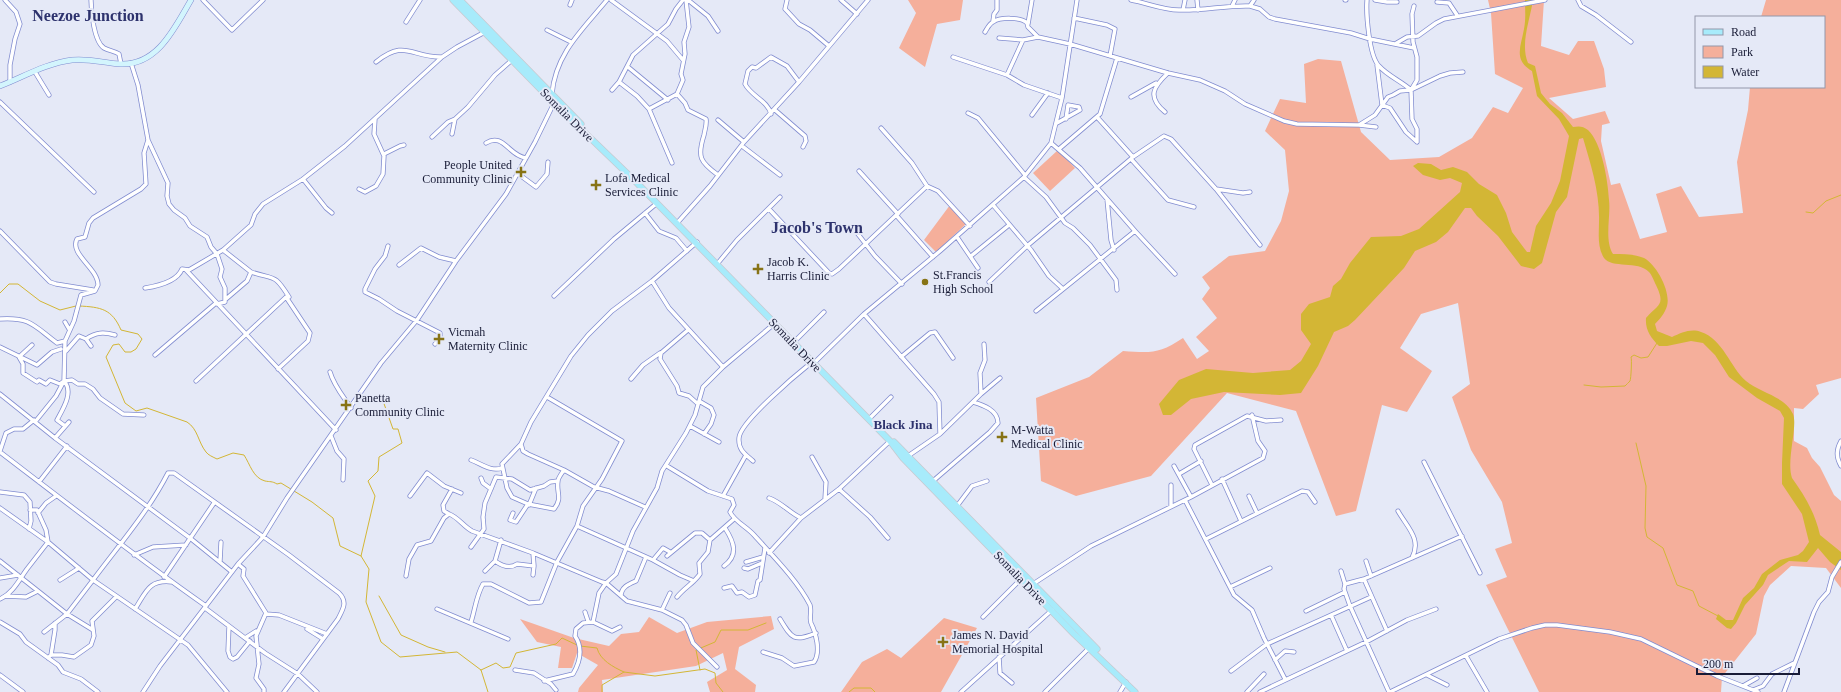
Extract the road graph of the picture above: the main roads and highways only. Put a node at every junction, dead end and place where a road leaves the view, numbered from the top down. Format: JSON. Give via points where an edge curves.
{"nodes":[{"id":1,"x":453,"y":0,"type":"edge"},
{"id":2,"x":460,"y":0,"type":"edge"},
{"id":3,"x":696,"y":243,"type":"junction"},
{"id":4,"x":814,"y":363,"type":"junction"},
{"id":5,"x":1053,"y":609,"type":"junction"},
{"id":6,"x":1135,"y":692,"type":"edge"},
{"id":7,"x":1139,"y":692,"type":"edge"}],
"edges":[{"from":1,"to":3,"type":"main road","name":"Somalia Drive"},
{"from":2,"to":3,"type":"main road","name":"Somalia Drive"},
{"from":3,"to":4,"type":"main road","name":"Somalia Drive"},
{"from":3,"to":4,"type":"main road","name":"Somalia Drive"},
{"from":4,"to":5,"type":"main road","name":"Somalia Drive","via":[[957,506]]},
{"from":4,"to":5,"type":"main road","name":"Somalia Drive","via":[[890,441],[903,458]]},
{"from":5,"to":6,"type":"main road","name":"Somalia Drive"},
{"from":5,"to":7,"type":"main road","name":"Somalia Drive"}]}
